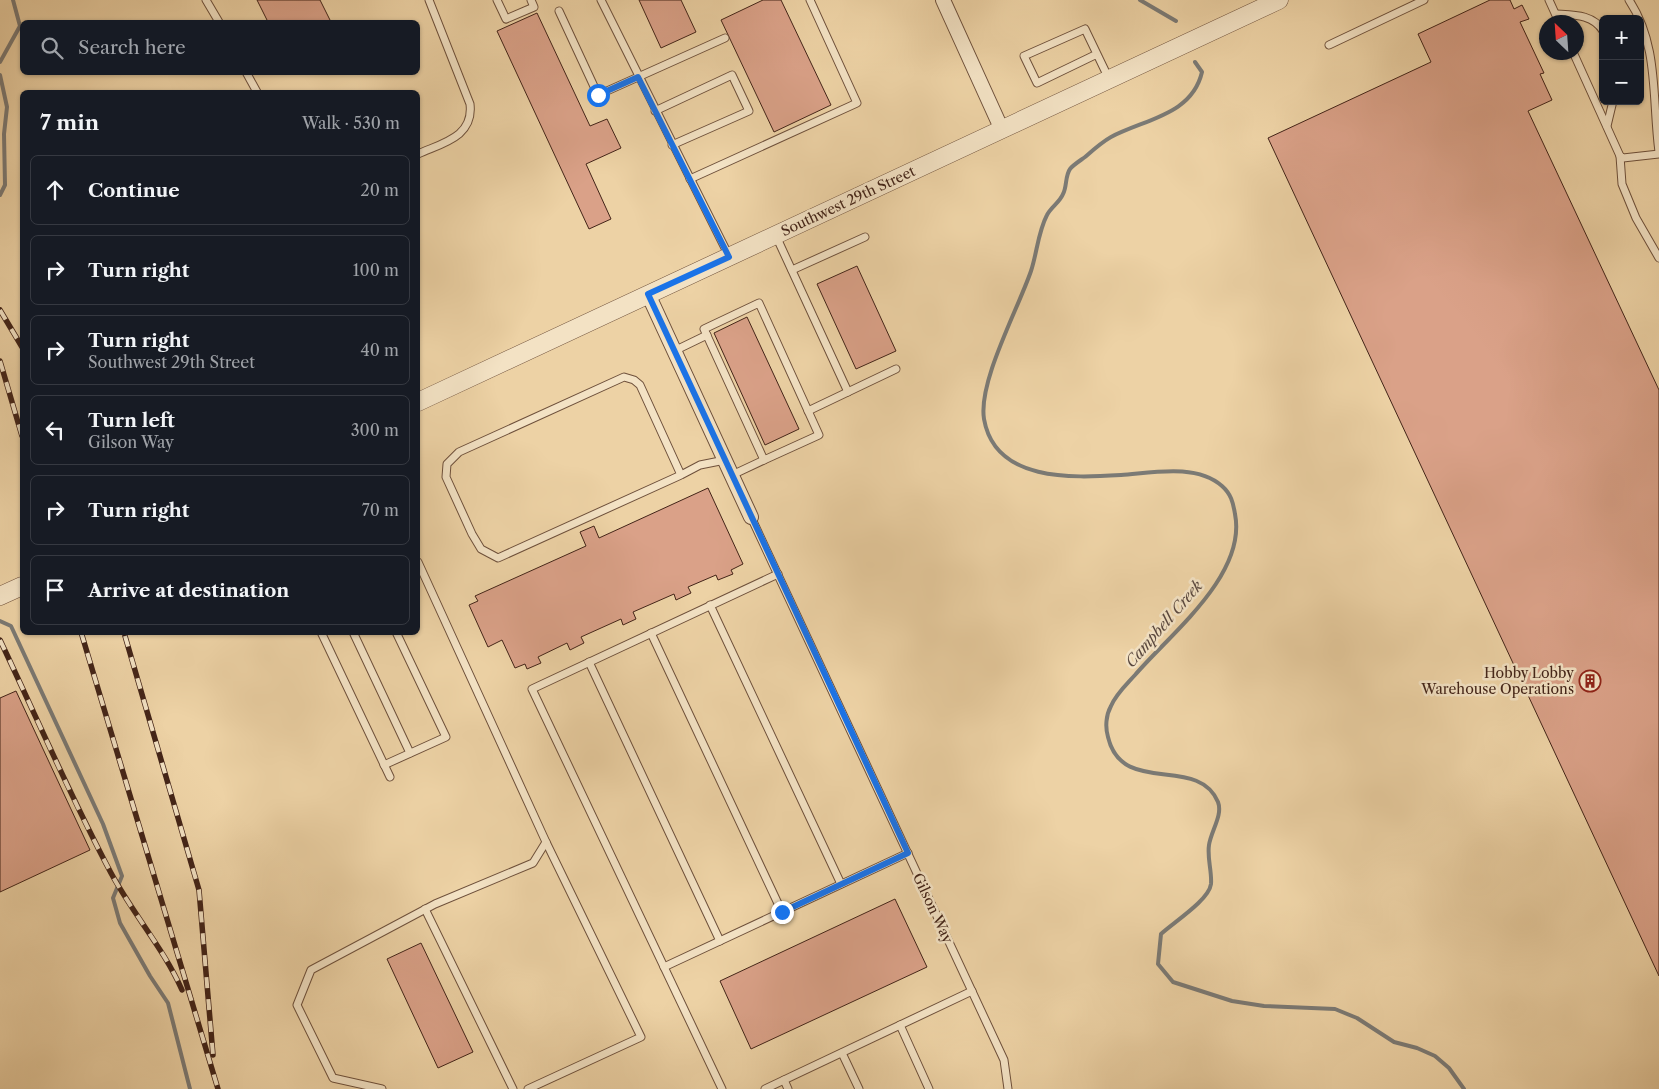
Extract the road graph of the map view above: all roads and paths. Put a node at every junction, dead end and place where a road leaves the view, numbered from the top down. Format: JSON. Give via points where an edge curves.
{"nodes":[{"id":1,"x":206,"y":0,"type":"edge"},
{"id":2,"x":429,"y":0,"type":"edge"},
{"id":3,"x":496,"y":0,"type":"edge"},
{"id":4,"x":531,"y":0,"type":"edge"},
{"id":5,"x":601,"y":0,"type":"edge"},
{"id":6,"x":810,"y":0,"type":"edge"},
{"id":7,"x":943,"y":0,"type":"edge"},
{"id":8,"x":1279,"y":0,"type":"edge"},
{"id":9,"x":1424,"y":0,"type":"edge"},
{"id":10,"x":1549,"y":0,"type":"edge"},
{"id":11,"x":1630,"y":0,"type":"edge"},
{"id":12,"x":559,"y":11,"type":"dead end"},
{"id":13,"x":1556,"y":14,"type":"joint"},
{"id":14,"x":217,"y":20,"type":"edge"},
{"id":15,"x":1599,"y":24,"type":"edge"},
{"id":16,"x":725,"y":38,"type":"dead end"},
{"id":17,"x":1329,"y":45,"type":"dead end"},
{"id":18,"x":1097,"y":54,"type":"junction"},
{"id":19,"x":1577,"y":60,"type":"edge"},
{"id":20,"x":248,"y":75,"type":"edge"},
{"id":21,"x":638,"y":77,"type":"junction"},
{"id":22,"x":1110,"y":79,"type":"junction"},
{"id":23,"x":256,"y":90,"type":"edge"},
{"id":24,"x":1612,"y":105,"type":"edge"},
{"id":25,"x":655,"y":111,"type":"junction"},
{"id":26,"x":1607,"y":126,"type":"junction"},
{"id":27,"x":1002,"y":130,"type":"junction"},
{"id":28,"x":672,"y":145,"type":"junction"},
{"id":29,"x":420,"y":153,"type":"edge"},
{"id":30,"x":1659,"y":153,"type":"edge"},
{"id":31,"x":1620,"y":156,"type":"junction"},
{"id":32,"x":690,"y":179,"type":"junction"},
{"id":33,"x":776,"y":235,"type":"junction"},
{"id":34,"x":865,"y":237,"type":"dead end"},
{"id":35,"x":729,"y":257,"type":"junction"},
{"id":36,"x":1659,"y":258,"type":"edge"},
{"id":37,"x":792,"y":270,"type":"junction"},
{"id":38,"x":648,"y":294,"type":"junction"},
{"id":39,"x":707,"y":336,"type":"junction"},
{"id":40,"x":674,"y":351,"type":"junction"},
{"id":41,"x":896,"y":369,"type":"dead end"},
{"id":42,"x":848,"y":392,"type":"junction"},
{"id":43,"x":420,"y":398,"type":"edge"},
{"id":44,"x":808,"y":410,"type":"junction"},
{"id":45,"x":725,"y":460,"type":"junction"},
{"id":46,"x":764,"y":460,"type":"junction"},
{"id":47,"x":681,"y":475,"type":"junction"},
{"id":48,"x":732,"y":475,"type":"junction"},
{"id":49,"x":752,"y":517,"type":"joint"},
{"id":50,"x":420,"y":566,"type":"edge"},
{"id":51,"x":778,"y":574,"type":"junction"},
{"id":52,"x":20,"y":587,"type":"edge"},
{"id":53,"x":0,"y":596,"type":"edge"},
{"id":54,"x":710,"y":605,"type":"junction"},
{"id":55,"x":651,"y":633,"type":"junction"},
{"id":56,"x":321,"y":635,"type":"edge"},
{"id":57,"x":354,"y":635,"type":"edge"},
{"id":58,"x":397,"y":635,"type":"edge"},
{"id":59,"x":589,"y":662,"type":"junction"},
{"id":60,"x":410,"y":753,"type":"junction"},
{"id":61,"x":384,"y":765,"type":"junction"},
{"id":62,"x":390,"y":777,"type":"dead end"},
{"id":63,"x":546,"y":842,"type":"junction"},
{"id":64,"x":908,"y":853,"type":"junction"},
{"id":65,"x":841,"y":884,"type":"junction"},
{"id":66,"x":426,"y":910,"type":"junction"},
{"id":67,"x":782,"y":912,"type":"junction"},
{"id":68,"x":720,"y":941,"type":"junction"},
{"id":69,"x":664,"y":967,"type":"junction"},
{"id":70,"x":972,"y":991,"type":"junction"},
{"id":71,"x":900,"y":1025,"type":"junction"},
{"id":72,"x":842,"y":1052,"type":"junction"},
{"id":73,"x":784,"y":1080,"type":"junction"},
{"id":74,"x":382,"y":1089,"type":"edge"},
{"id":75,"x":513,"y":1089,"type":"edge"},
{"id":76,"x":528,"y":1089,"type":"edge"},
{"id":77,"x":722,"y":1089,"type":"edge"},
{"id":78,"x":765,"y":1089,"type":"edge"},
{"id":79,"x":788,"y":1089,"type":"edge"},
{"id":80,"x":859,"y":1089,"type":"edge"},
{"id":81,"x":929,"y":1089,"type":"edge"},
{"id":82,"x":1008,"y":1089,"type":"edge"}],
"edges":[{"from":1,"to":14,"type":"lane"},
{"from":2,"to":29,"type":"lane","via":[[471,113],[461,134]]},
{"from":3,"to":4,"type":"lane","via":[[506,19],[534,7]]},
{"from":5,"to":21,"type":"lane"},
{"from":6,"to":32,"type":"lane","via":[[857,103]]},
{"from":7,"to":27,"type":"street"},
{"from":8,"to":22,"type":"street","name":"Southwest 29th Street"},
{"from":9,"to":17,"type":"lane"},
{"from":10,"to":13,"type":"lane"},
{"from":11,"to":30,"type":"lane","via":[[1648,29],[1656,58]]},
{"from":12,"to":21,"type":"lane","via":[[598,95]]},
{"from":13,"to":15,"type":"lane","via":[[1583,15]]},
{"from":16,"to":21,"type":"lane"},
{"from":18,"to":18,"type":"lane","via":[[1036,83],[1024,56],[1085,29]]},
{"from":18,"to":22,"type":"lane"},
{"from":19,"to":26,"type":"lane"},
{"from":20,"to":23,"type":"lane"},
{"from":21,"to":25,"type":"lane"},
{"from":22,"to":27,"type":"street","name":"Southwest 29th Street"},
{"from":24,"to":26,"type":"lane"},
{"from":25,"to":28,"type":"lane"},
{"from":25,"to":28,"type":"lane","via":[[732,76],[749,111]]},
{"from":26,"to":31,"type":"lane"},
{"from":27,"to":33,"type":"street","name":"Southwest 29th Street"},
{"from":28,"to":32,"type":"lane"},
{"from":30,"to":31,"type":"lane"},
{"from":31,"to":36,"type":"lane","via":[[1622,184],[1636,218]]},
{"from":32,"to":35,"type":"lane"},
{"from":33,"to":35,"type":"street","name":"Southwest 29th Street"},
{"from":33,"to":37,"type":"lane"},
{"from":34,"to":37,"type":"lane"},
{"from":35,"to":38,"type":"street","name":"Southwest 29th Street"},
{"from":37,"to":42,"type":"lane"},
{"from":38,"to":40,"type":"street","name":"Gilson Way"},
{"from":38,"to":43,"type":"street","name":"Southwest 29th Street"},
{"from":39,"to":40,"type":"lane"},
{"from":39,"to":44,"type":"lane","via":[[704,328],[759,303]]},
{"from":39,"to":46,"type":"lane"},
{"from":40,"to":45,"type":"street","name":"Gilson Way"},
{"from":41,"to":42,"type":"lane"},
{"from":42,"to":44,"type":"lane"},
{"from":44,"to":46,"type":"lane","via":[[819,434]]},
{"from":45,"to":47,"type":"lane"},
{"from":45,"to":48,"type":"street","name":"Gilson Way"},
{"from":46,"to":48,"type":"lane"},
{"from":47,"to":47,"type":"lane","via":[[498,558],[481,549],[472,534],[446,476],[446,464],[459,452],[624,377],[640,385]]},
{"from":48,"to":49,"type":"street","name":"Gilson Way"},
{"from":49,"to":51,"type":"lane","name":"Gilson Way"},
{"from":50,"to":63,"type":"lane"},
{"from":51,"to":54,"type":"lane"},
{"from":51,"to":64,"type":"lane","name":"Gilson Way"},
{"from":52,"to":53,"type":"street"},
{"from":54,"to":55,"type":"lane"},
{"from":54,"to":65,"type":"lane"},
{"from":55,"to":59,"type":"lane"},
{"from":55,"to":67,"type":"lane"},
{"from":56,"to":61,"type":"lane"},
{"from":57,"to":60,"type":"lane"},
{"from":58,"to":60,"type":"lane","via":[[446,737]]},
{"from":59,"to":68,"type":"lane"},
{"from":59,"to":69,"type":"lane","via":[[532,689]]},
{"from":60,"to":61,"type":"lane"},
{"from":61,"to":62,"type":"lane"},
{"from":63,"to":66,"type":"lane","via":[[533,863]]},
{"from":63,"to":76,"type":"lane","via":[[641,1037]]},
{"from":64,"to":65,"type":"lane"},
{"from":64,"to":70,"type":"lane","name":"Gilson Way"},
{"from":65,"to":67,"type":"lane"},
{"from":66,"to":74,"type":"lane","via":[[311,970],[297,1006],[333,1078]]},
{"from":66,"to":75,"type":"lane"},
{"from":67,"to":68,"type":"lane"},
{"from":68,"to":69,"type":"lane"},
{"from":69,"to":77,"type":"lane"},
{"from":70,"to":71,"type":"lane"},
{"from":70,"to":82,"type":"lane","name":"Gilson Way","via":[[1004,1060]]},
{"from":71,"to":72,"type":"lane"},
{"from":71,"to":81,"type":"lane"},
{"from":72,"to":73,"type":"lane"},
{"from":72,"to":80,"type":"lane"},
{"from":73,"to":78,"type":"lane"},
{"from":73,"to":79,"type":"lane"}]}
